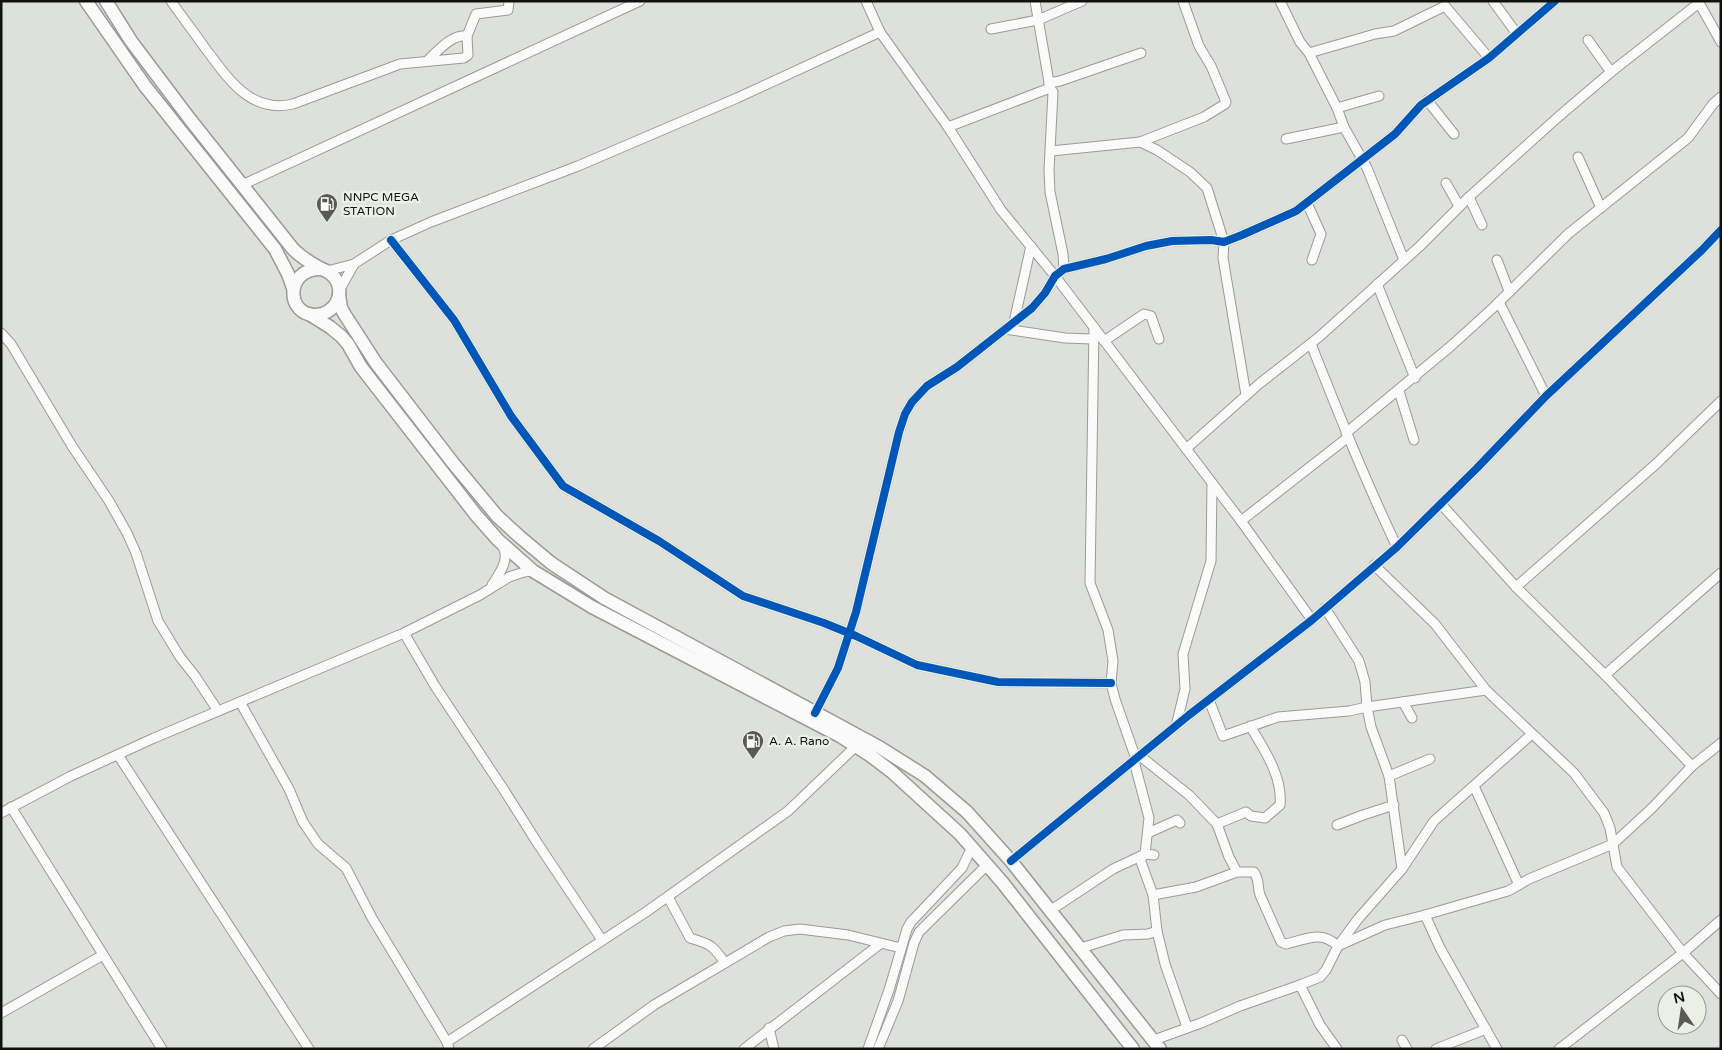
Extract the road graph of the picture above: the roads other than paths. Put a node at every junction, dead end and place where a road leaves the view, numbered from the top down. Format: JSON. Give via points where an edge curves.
{"nodes":[{"id":1,"x":171,"y":1,"type":"edge"},
{"id":2,"x":510,"y":1,"type":"edge"},
{"id":3,"x":640,"y":1,"type":"edge"},
{"id":4,"x":866,"y":1,"type":"edge"},
{"id":5,"x":1035,"y":1,"type":"edge"},
{"id":6,"x":1082,"y":1,"type":"edge"},
{"id":7,"x":1183,"y":1,"type":"edge"},
{"id":8,"x":1280,"y":1,"type":"edge"},
{"id":9,"x":1493,"y":1,"type":"edge"},
{"id":10,"x":1554,"y":1,"type":"edge"},
{"id":11,"x":1699,"y":2,"type":"edge"},
{"id":12,"x":99,"y":4,"type":"edge"},
{"id":13,"x":1038,"y":20,"type":"junction"},
{"id":14,"x":991,"y":29,"type":"dead end"},
{"id":15,"x":880,"y":32,"type":"junction"},
{"id":16,"x":1518,"y":34,"type":"junction"},
{"id":17,"x":467,"y":36,"type":"junction"},
{"id":18,"x":1588,"y":40,"type":"dead end"},
{"id":19,"x":1721,"y":42,"type":"edge"},
{"id":20,"x":1309,"y":53,"type":"junction"},
{"id":21,"x":1141,"y":54,"type":"dead end"},
{"id":22,"x":1489,"y":58,"type":"junction"},
{"id":23,"x":428,"y":60,"type":"junction"},
{"id":24,"x":1611,"y":72,"type":"junction"},
{"id":25,"x":1049,"y":85,"type":"junction"},
{"id":26,"x":1379,"y":96,"type":"dead end"},
{"id":27,"x":1721,"y":97,"type":"edge"},
{"id":28,"x":1427,"y":100,"type":"junction"},
{"id":29,"x":1337,"y":108,"type":"junction"},
{"id":30,"x":948,"y":127,"type":"junction"},
{"id":31,"x":1344,"y":127,"type":"junction"},
{"id":32,"x":1454,"y":134,"type":"dead end"},
{"id":33,"x":1286,"y":139,"type":"dead end"},
{"id":34,"x":1140,"y":142,"type":"junction"},
{"id":35,"x":1051,"y":152,"type":"junction"},
{"id":36,"x":1578,"y":157,"type":"dead end"},
{"id":37,"x":1362,"y":161,"type":"junction"},
{"id":38,"x":1446,"y":183,"type":"dead end"},
{"id":39,"x":242,"y":185,"type":"junction"},
{"id":40,"x":1469,"y":197,"type":"junction"},
{"id":41,"x":1307,"y":203,"type":"junction"},
{"id":42,"x":1459,"y":206,"type":"junction"},
{"id":43,"x":1601,"y":208,"type":"junction"},
{"id":44,"x":1482,"y":225,"type":"dead end"},
{"id":45,"x":1721,"y":230,"type":"edge"},
{"id":46,"x":392,"y":240,"type":"junction"},
{"id":47,"x":1224,"y":242,"type":"junction"},
{"id":48,"x":1031,"y":246,"type":"junction"},
{"id":49,"x":1312,"y":260,"type":"dead end"},
{"id":50,"x":1404,"y":260,"type":"junction"},
{"id":51,"x":1497,"y":260,"type":"dead end"},
{"id":52,"x":354,"y":264,"type":"junction"},
{"id":53,"x":1064,"y":269,"type":"junction"},
{"id":54,"x":323,"y":270,"type":"junction"},
{"id":55,"x":1056,"y":276,"type":"junction"},
{"id":56,"x":1377,"y":284,"type":"junction"},
{"id":57,"x":293,"y":288,"type":"junction"},
{"id":58,"x":1509,"y":291,"type":"junction"},
{"id":59,"x":339,"y":293,"type":"junction"},
{"id":60,"x":1499,"y":302,"type":"junction"},
{"id":61,"x":309,"y":314,"type":"junction"},
{"id":62,"x":1014,"y":322,"type":"junction"},
{"id":63,"x":1005,"y":329,"type":"junction"},
{"id":64,"x":1,"y":333,"type":"edge"},
{"id":65,"x":1099,"y":338,"type":"junction"},
{"id":66,"x":1159,"y":339,"type":"dead end"},
{"id":67,"x":1311,"y":344,"type":"junction"},
{"id":68,"x":1415,"y":378,"type":"junction"},
{"id":69,"x":1399,"y":391,"type":"junction"},
{"id":70,"x":1246,"y":395,"type":"junction"},
{"id":71,"x":1546,"y":396,"type":"junction"},
{"id":72,"x":1721,"y":401,"type":"edge"},
{"id":73,"x":1347,"y":435,"type":"junction"},
{"id":74,"x":1414,"y":440,"type":"dead end"},
{"id":75,"x":1186,"y":449,"type":"junction"},
{"id":76,"x":1212,"y":483,"type":"junction"},
{"id":77,"x":1441,"y":504,"type":"junction"},
{"id":78,"x":1241,"y":521,"type":"junction"},
{"id":79,"x":498,"y":540,"type":"junction"},
{"id":80,"x":1397,"y":546,"type":"junction"},
{"id":81,"x":1374,"y":565,"type":"junction"},
{"id":82,"x":532,"y":571,"type":"junction"},
{"id":83,"x":1721,"y":573,"type":"edge"},
{"id":84,"x":1516,"y":587,"type":"junction"},
{"id":85,"x":490,"y":588,"type":"junction"},
{"id":86,"x":1325,"y":608,"type":"junction"},
{"id":87,"x":1312,"y":620,"type":"junction"},
{"id":88,"x":404,"y":633,"type":"junction"},
{"id":89,"x":849,"y":634,"type":"junction"},
{"id":90,"x":1605,"y":675,"type":"junction"},
{"id":91,"x":1111,"y":683,"type":"junction"},
{"id":92,"x":1486,"y":690,"type":"junction"},
{"id":93,"x":1209,"y":700,"type":"junction"},
{"id":94,"x":240,"y":702,"type":"junction"},
{"id":95,"x":1403,"y":702,"type":"junction"},
{"id":96,"x":1367,"y":707,"type":"junction"},
{"id":97,"x":218,"y":711,"type":"junction"},
{"id":98,"x":815,"y":712,"type":"junction"},
{"id":99,"x":1412,"y":718,"type":"dead end"},
{"id":100,"x":1176,"y":726,"type":"junction"},
{"id":101,"x":1250,"y":726,"type":"junction"},
{"id":102,"x":1532,"y":734,"type":"junction"},
{"id":103,"x":1721,"y":742,"type":"edge"},
{"id":104,"x":856,"y":746,"type":"junction"},
{"id":105,"x":118,"y":755,"type":"junction"},
{"id":106,"x":1136,"y":759,"type":"junction"},
{"id":107,"x":1430,"y":759,"type":"dead end"},
{"id":108,"x":1692,"y":766,"type":"junction"},
{"id":109,"x":1388,"y":776,"type":"junction"},
{"id":110,"x":1474,"y":786,"type":"junction"},
{"id":111,"x":1394,"y":806,"type":"junction"},
{"id":112,"x":12,"y":807,"type":"junction"},
{"id":113,"x":1,"y":813,"type":"edge"},
{"id":114,"x":1180,"y":823,"type":"dead end"},
{"id":115,"x":1217,"y":824,"type":"junction"},
{"id":116,"x":1337,"y":825,"type":"dead end"},
{"id":117,"x":1148,"y":833,"type":"junction"},
{"id":118,"x":1613,"y":844,"type":"junction"},
{"id":119,"x":972,"y":847,"type":"junction"},
{"id":120,"x":1150,"y":855,"type":"junction"},
{"id":121,"x":1011,"y":861,"type":"junction"},
{"id":122,"x":988,"y":865,"type":"junction"},
{"id":123,"x":1402,"y":869,"type":"junction"},
{"id":124,"x":1237,"y":872,"type":"junction"},
{"id":125,"x":1518,"y":885,"type":"junction"},
{"id":126,"x":1153,"y":895,"type":"junction"},
{"id":127,"x":668,"y":897,"type":"junction"},
{"id":128,"x":1051,"y":910,"type":"junction"},
{"id":129,"x":1426,"y":915,"type":"junction"},
{"id":130,"x":1721,"y":920,"type":"edge"},
{"id":131,"x":1157,"y":931,"type":"junction"},
{"id":132,"x":602,"y":940,"type":"junction"},
{"id":133,"x":880,"y":944,"type":"junction"},
{"id":134,"x":1338,"y":946,"type":"junction"},
{"id":135,"x":901,"y":948,"type":"junction"},
{"id":136,"x":1081,"y":948,"type":"junction"},
{"id":137,"x":1683,"y":954,"type":"junction"},
{"id":138,"x":103,"y":955,"type":"junction"},
{"id":139,"x":725,"y":963,"type":"junction"},
{"id":140,"x":1300,"y":985,"type":"junction"},
{"id":141,"x":1721,"y":994,"type":"edge"},
{"id":142,"x":1,"y":1013,"type":"edge"},
{"id":143,"x":1187,"y":1027,"type":"junction"},
{"id":144,"x":769,"y":1028,"type":"junction"},
{"id":145,"x":1486,"y":1028,"type":"junction"},
{"id":146,"x":1402,"y":1040,"type":"dead end"},
{"id":147,"x":1157,"y":1044,"type":"edge"},
{"id":148,"x":448,"y":1046,"type":"edge"},
{"id":149,"x":162,"y":1049,"type":"edge"},
{"id":150,"x":309,"y":1049,"type":"edge"},
{"id":151,"x":593,"y":1049,"type":"edge"},
{"id":152,"x":744,"y":1049,"type":"edge"},
{"id":153,"x":774,"y":1049,"type":"edge"},
{"id":154,"x":868,"y":1049,"type":"edge"},
{"id":155,"x":878,"y":1049,"type":"edge"},
{"id":156,"x":1133,"y":1049,"type":"edge"},
{"id":157,"x":1337,"y":1049,"type":"edge"},
{"id":158,"x":1407,"y":1049,"type":"edge"},
{"id":159,"x":1436,"y":1049,"type":"edge"},
{"id":160,"x":1497,"y":1049,"type":"edge"},
{"id":161,"x":1559,"y":1049,"type":"edge"}],
"edges":[{"from":1,"to":23,"type":"street","via":[[230,80],[243,93],[264,104],[293,104],[400,64]]},
{"from":2,"to":17,"type":"street","via":[[508,10],[476,14]]},
{"from":3,"to":39,"type":"street"},
{"from":4,"to":15,"type":"street"},
{"from":5,"to":13,"type":"street"},
{"from":6,"to":13,"type":"street"},
{"from":7,"to":34,"type":"street","via":[[1199,46],[1226,102],[1204,117]]},
{"from":8,"to":20,"type":"street","via":[[1300,42]]},
{"from":9,"to":16,"type":"street"},
{"from":10,"to":16,"type":"street"},
{"from":11,"to":19,"type":"street"},
{"from":11,"to":24,"type":"street"},
{"from":12,"to":39,"type":"highway","via":[[137,48]]},
{"from":12,"to":57,"type":"highway","via":[[109,36],[275,249]]},
{"from":13,"to":14,"type":"street"},
{"from":13,"to":25,"type":"street"},
{"from":15,"to":30,"type":"street"},
{"from":15,"to":46,"type":"street","via":[[578,166],[430,222]]},
{"from":16,"to":22,"type":"street"},
{"from":17,"to":23,"type":"street","via":[[457,36]]},
{"from":17,"to":23,"type":"street","via":[[468,53],[464,58]]},
{"from":18,"to":24,"type":"street"},
{"from":20,"to":22,"type":"street","via":[[1394,31],[1445,6]]},
{"from":20,"to":29,"type":"street"},
{"from":21,"to":25,"type":"street"},
{"from":22,"to":28,"type":"street"},
{"from":24,"to":40,"type":"street"},
{"from":25,"to":30,"type":"street"},
{"from":25,"to":35,"type":"street","via":[[1053,92]]},
{"from":26,"to":29,"type":"street"},
{"from":27,"to":43,"type":"street","via":[[1688,138]]},
{"from":28,"to":32,"type":"street"},
{"from":28,"to":37,"type":"street","via":[[1395,134]]},
{"from":29,"to":31,"type":"street"},
{"from":30,"to":48,"type":"street","via":[[1002,210]]},
{"from":31,"to":33,"type":"street"},
{"from":31,"to":37,"type":"street"},
{"from":34,"to":35,"type":"street"},
{"from":34,"to":47,"type":"street","via":[[1190,172],[1207,188]]},
{"from":35,"to":53,"type":"street","via":[[1050,192]]},
{"from":36,"to":43,"type":"street"},
{"from":37,"to":41,"type":"street"},
{"from":37,"to":50,"type":"street"},
{"from":38,"to":42,"type":"street"},
{"from":39,"to":54,"type":"highway","via":[[293,249]]},
{"from":40,"to":42,"type":"street"},
{"from":40,"to":44,"type":"street"},
{"from":41,"to":47,"type":"street"},
{"from":41,"to":49,"type":"street","via":[[1321,234]]},
{"from":42,"to":50,"type":"street"},
{"from":43,"to":58,"type":"street","via":[[1568,234]]},
{"from":45,"to":71,"type":"street"},
{"from":46,"to":52,"type":"street"},
{"from":46,"to":89,"type":"street","via":[[454,320],[511,416],[563,486],[659,541],[743,596]]},
{"from":47,"to":53,"type":"street","via":[[1172,241]]},
{"from":47,"to":70,"type":"street","via":[[1223,258]]},
{"from":48,"to":55,"type":"street"},
{"from":48,"to":62,"type":"street"},
{"from":50,"to":56,"type":"street"},
{"from":51,"to":58,"type":"street"},
{"from":52,"to":54,"type":"street"},
{"from":52,"to":59,"type":"street"},
{"from":53,"to":55,"type":"street"},
{"from":54,"to":57,"type":"highway","via":[[305,271]]},
{"from":54,"to":59,"type":"highway","via":[[334,276]]},
{"from":55,"to":62,"type":"street","via":[[1032,308]]},
{"from":55,"to":65,"type":"street"},
{"from":56,"to":67,"type":"street"},
{"from":56,"to":68,"type":"street"},
{"from":57,"to":61,"type":"highway","via":[[294,301]]},
{"from":58,"to":60,"type":"street"},
{"from":59,"to":61,"type":"highway","via":[[334,307],[315,315]]},
{"from":59,"to":98,"type":"highway","via":[[341,308],[376,363],[472,486],[520,537],[550,563],[604,598]]},
{"from":60,"to":68,"type":"street"},
{"from":60,"to":71,"type":"street"},
{"from":61,"to":79,"type":"highway","via":[[348,344],[372,382]]},
{"from":62,"to":63,"type":"street"},
{"from":63,"to":65,"type":"street","via":[[1065,338]]},
{"from":63,"to":89,"type":"street","via":[[957,367],[926,386],[905,414]]},
{"from":64,"to":97,"type":"street","via":[[109,501],[136,553],[158,621]]},
{"from":65,"to":66,"type":"street","via":[[1144,314],[1151,316]]},
{"from":65,"to":75,"type":"street"},
{"from":65,"to":91,"type":"street","via":[[1090,583],[1108,630],[1113,661]]},
{"from":67,"to":70,"type":"street"},
{"from":67,"to":73,"type":"street"},
{"from":68,"to":69,"type":"street"},
{"from":69,"to":73,"type":"street"},
{"from":69,"to":74,"type":"street"},
{"from":70,"to":75,"type":"street"},
{"from":71,"to":77,"type":"street"},
{"from":72,"to":84,"type":"street","via":[[1656,464]]},
{"from":73,"to":78,"type":"street"},
{"from":73,"to":80,"type":"street"},
{"from":75,"to":76,"type":"street"},
{"from":76,"to":78,"type":"street"},
{"from":76,"to":100,"type":"street","via":[[1211,561],[1183,654],[1185,689]]},
{"from":77,"to":80,"type":"street"},
{"from":77,"to":84,"type":"street"},
{"from":78,"to":87,"type":"street"},
{"from":79,"to":82,"type":"highway"},
{"from":79,"to":85,"type":"street","via":[[504,549],[504,562]]},
{"from":80,"to":81,"type":"street"},
{"from":81,"to":86,"type":"street"},
{"from":81,"to":92,"type":"street","via":[[1435,624]]},
{"from":82,"to":85,"type":"street","via":[[509,577]]},
{"from":82,"to":104,"type":"highway","via":[[592,607]]},
{"from":83,"to":90,"type":"street"},
{"from":84,"to":90,"type":"street"},
{"from":85,"to":88,"type":"street"},
{"from":86,"to":87,"type":"street"},
{"from":86,"to":96,"type":"street","via":[[1359,661]]},
{"from":87,"to":93,"type":"street"},
{"from":88,"to":94,"type":"street"},
{"from":88,"to":132,"type":"street","via":[[435,686]]},
{"from":89,"to":91,"type":"street","via":[[917,665],[998,682]]},
{"from":89,"to":98,"type":"street","via":[[838,668]]},
{"from":90,"to":108,"type":"street"},
{"from":91,"to":106,"type":"street"},
{"from":92,"to":95,"type":"street"},
{"from":92,"to":102,"type":"street"},
{"from":93,"to":100,"type":"street"},
{"from":93,"to":101,"type":"street","via":[[1223,736]]},
{"from":94,"to":97,"type":"street"},
{"from":94,"to":148,"type":"street","via":[[289,789],[303,822],[318,844],[346,868]]},
{"from":95,"to":96,"type":"street"},
{"from":95,"to":99,"type":"street"},
{"from":96,"to":101,"type":"street","via":[[1278,717]]},
{"from":96,"to":109,"type":"street"},
{"from":97,"to":105,"type":"street"},
{"from":98,"to":121,"type":"highway","via":[[925,776],[967,812]]},
{"from":100,"to":106,"type":"street"},
{"from":101,"to":115,"type":"street","via":[[1272,767],[1280,805],[1265,818],[1246,812]]},
{"from":102,"to":110,"type":"street"},
{"from":102,"to":118,"type":"street","via":[[1574,773],[1604,813]]},
{"from":103,"to":108,"type":"street"},
{"from":104,"to":119,"type":"highway","via":[[910,787]]},
{"from":104,"to":127,"type":"street","via":[[788,812]]},
{"from":105,"to":112,"type":"street"},
{"from":105,"to":150,"type":"street"},
{"from":106,"to":115,"type":"street","via":[[1189,795]]},
{"from":106,"to":117,"type":"street","via":[[1149,818]]},
{"from":106,"to":121,"type":"street"},
{"from":107,"to":109,"type":"street"},
{"from":108,"to":118,"type":"street"},
{"from":109,"to":111,"type":"street"},
{"from":110,"to":123,"type":"street","via":[[1434,821]]},
{"from":110,"to":125,"type":"street"},
{"from":111,"to":116,"type":"street"},
{"from":111,"to":123,"type":"street"},
{"from":112,"to":113,"type":"street"},
{"from":112,"to":138,"type":"street"},
{"from":114,"to":117,"type":"street","via":[[1177,820]]},
{"from":115,"to":124,"type":"street"},
{"from":117,"to":120,"type":"street"},
{"from":118,"to":125,"type":"street"},
{"from":118,"to":137,"type":"street","via":[[1617,867]]},
{"from":119,"to":122,"type":"highway"},
{"from":119,"to":135,"type":"street","via":[[962,868],[911,922]]},
{"from":120,"to":126,"type":"street","via":[[1140,859]]},
{"from":120,"to":128,"type":"street","via":[[1113,869]]},
{"from":121,"to":128,"type":"highway"},
{"from":122,"to":155,"type":"street","via":[[919,932],[898,1000]]},
{"from":122,"to":156,"type":"highway"},
{"from":123,"to":134,"type":"street"},
{"from":124,"to":126,"type":"street","via":[[1196,887]]},
{"from":124,"to":134,"type":"street","via":[[1254,872],[1266,912],[1283,944],[1321,936],[1330,938]]},
{"from":125,"to":129,"type":"street","via":[[1508,891]]},
{"from":126,"to":131,"type":"street"},
{"from":127,"to":132,"type":"street"},
{"from":127,"to":139,"type":"street","via":[[690,938],[709,943]]},
{"from":128,"to":136,"type":"highway"},
{"from":129,"to":134,"type":"street","via":[[1384,925]]},
{"from":129,"to":145,"type":"street","via":[[1440,948]]},
{"from":130,"to":137,"type":"street"},
{"from":131,"to":136,"type":"street","via":[[1123,935]]},
{"from":131,"to":143,"type":"street"},
{"from":132,"to":148,"type":"street"},
{"from":133,"to":135,"type":"street"},
{"from":133,"to":139,"type":"street","via":[[848,935],[800,929],[769,937]]},
{"from":133,"to":144,"type":"street"},
{"from":134,"to":140,"type":"street","via":[[1320,977]]},
{"from":135,"to":154,"type":"street"},
{"from":136,"to":147,"type":"highway"},
{"from":137,"to":141,"type":"street"},
{"from":137,"to":161,"type":"street"},
{"from":138,"to":142,"type":"street"},
{"from":138,"to":149,"type":"street"},
{"from":139,"to":151,"type":"street","via":[[654,1005]]},
{"from":140,"to":143,"type":"street"},
{"from":140,"to":157,"type":"street","via":[[1320,1025]]},
{"from":143,"to":147,"type":"street"},
{"from":144,"to":152,"type":"street"},
{"from":144,"to":153,"type":"street"},
{"from":145,"to":159,"type":"street"},
{"from":145,"to":160,"type":"street"},
{"from":146,"to":158,"type":"street"}]}
